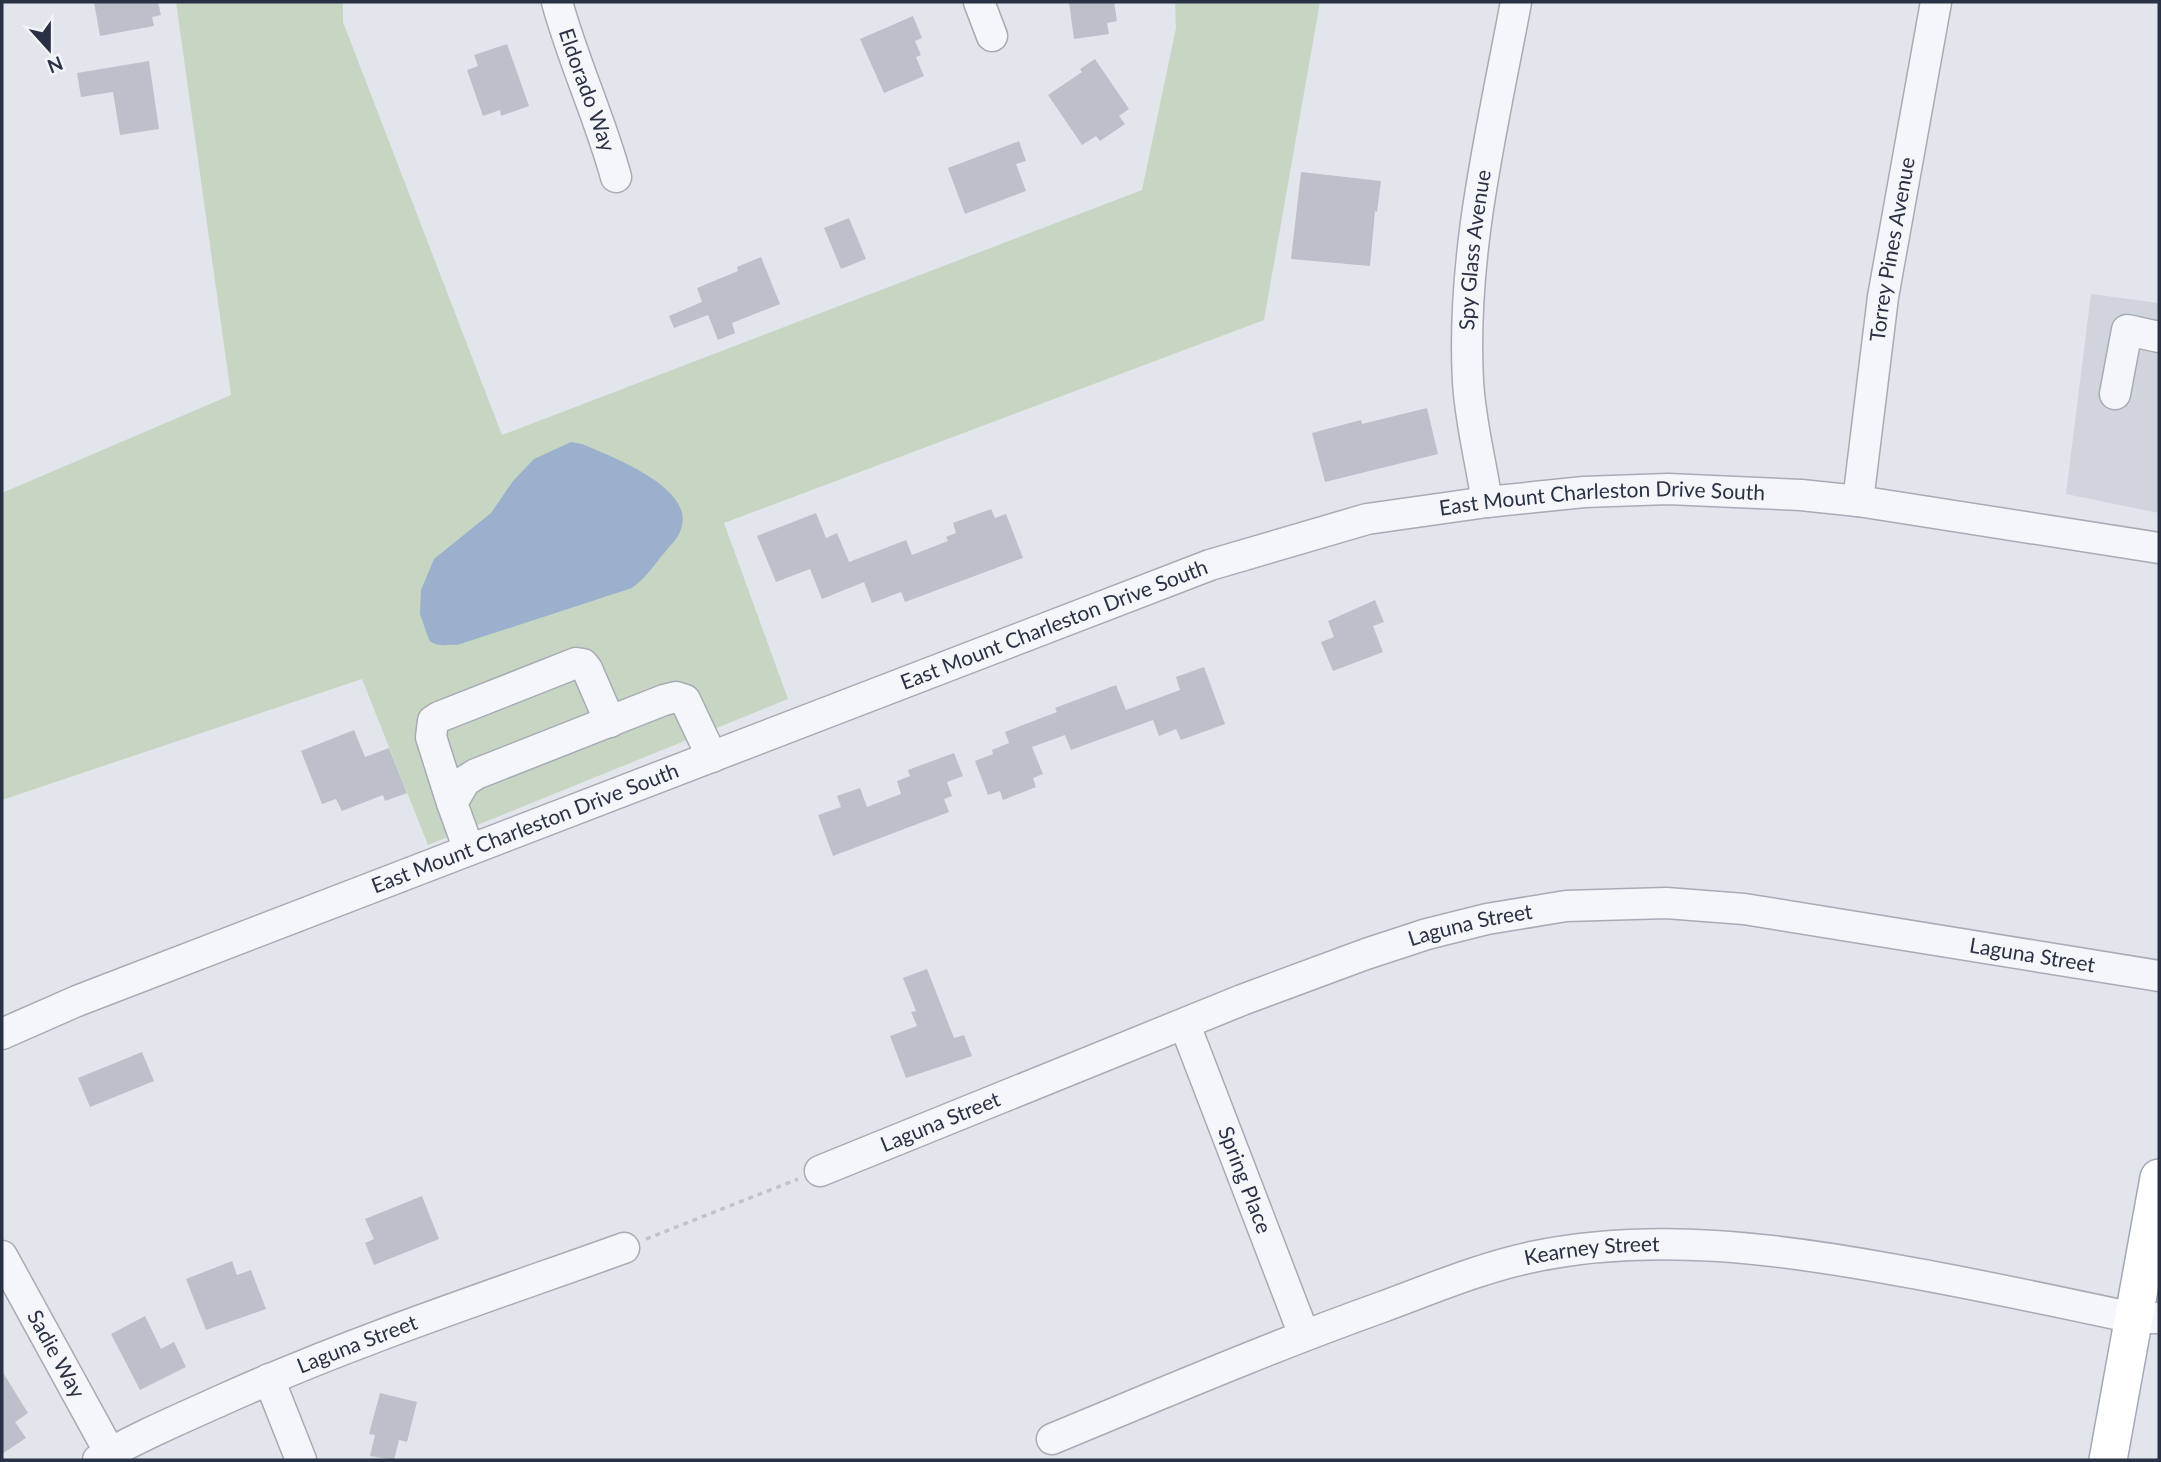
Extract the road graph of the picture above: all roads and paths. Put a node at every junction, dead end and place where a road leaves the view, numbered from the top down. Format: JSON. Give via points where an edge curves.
{"nodes":[{"id":1,"x":557,"y":2,"type":"edge"},
{"id":2,"x":979,"y":2,"type":"edge"},
{"id":3,"x":1516,"y":2,"type":"edge"},
{"id":4,"x":1936,"y":2,"type":"edge"},
{"id":5,"x":992,"y":36,"type":"dead end"},
{"id":6,"x":616,"y":177,"type":"dead end"},
{"id":7,"x":2159,"y":337,"type":"edge"},
{"id":8,"x":2115,"y":394,"type":"dead end"},
{"id":9,"x":1858,"y":501,"type":"junction"},
{"id":10,"x":1487,"y":502,"type":"junction"},
{"id":11,"x":2159,"y":548,"type":"edge"},
{"id":12,"x":610,"y":722,"type":"junction"},
{"id":13,"x":712,"y":757,"type":"junction"},
{"id":14,"x":452,"y":803,"type":"junction"},
{"id":15,"x":469,"y":850,"type":"junction"},
{"id":16,"x":2159,"y":976,"type":"edge"},
{"id":17,"x":1185,"y":1025,"type":"junction"},
{"id":18,"x":2,"y":1034,"type":"edge"},
{"id":19,"x":820,"y":1171,"type":"joint"},
{"id":20,"x":2159,"y":1178,"type":"edge"},
{"id":21,"x":624,"y":1248,"type":"joint"},
{"id":22,"x":2,"y":1256,"type":"edge"},
{"id":23,"x":2147,"y":1318,"type":"edge"},
{"id":24,"x":1304,"y":1335,"type":"junction"},
{"id":25,"x":269,"y":1379,"type":"junction"},
{"id":26,"x":1052,"y":1439,"type":"dead end"},
{"id":27,"x":104,"y":1457,"type":"edge"},
{"id":28,"x":301,"y":1460,"type":"edge"},
{"id":29,"x":2108,"y":1460,"type":"edge"}],
"edges":[{"from":1,"to":6,"type":"street","name":"Eldorado Way"},
{"from":2,"to":5,"type":"street"},
{"from":3,"to":10,"type":"street","name":"Spy Glass Avenue","via":[[1475,232],[1467,311],[1468,383]]},
{"from":4,"to":9,"type":"street","name":"Torrey Pines Avenue","via":[[1883,297]]},
{"from":7,"to":8,"type":"street","via":[[2127,330]]},
{"from":9,"to":10,"type":"street","name":"East Mount Charleston Drive South","via":[[1668,489]]},
{"from":9,"to":11,"type":"street","name":"East Mount Charleston Drive South"},
{"from":10,"to":13,"type":"street","name":"East Mount Charleston Drive South","via":[[1367,519],[1210,565]]},
{"from":12,"to":13,"type":"street","via":[[664,700],[685,700]]},
{"from":12,"to":14,"type":"street","via":[[476,774],[465,781]]},
{"from":12,"to":14,"type":"street","via":[[587,669],[576,663],[439,717],[433,721],[431,737]]},
{"from":13,"to":15,"type":"street","name":"East Mount Charleston Drive South"},
{"from":14,"to":15,"type":"street"},
{"from":15,"to":18,"type":"street","name":"East Mount Charleston Drive South"},
{"from":16,"to":17,"type":"street","name":"Laguna Street","via":[[1744,909],[1666,903],[1566,906],[1427,934]]},
{"from":17,"to":19,"type":"street","name":"Laguna Street"},
{"from":17,"to":24,"type":"street","name":"Spring Place"},
{"from":19,"to":21,"type":"path"},
{"from":20,"to":23,"type":"main road"},
{"from":21,"to":25,"type":"street","name":"Laguna Street"},
{"from":22,"to":27,"type":"street","name":"Sadie Way"},
{"from":23,"to":24,"type":"street","name":"Kearney Street","via":[[1818,1256],[1674,1244],[1532,1257],[1471,1274]]},
{"from":23,"to":29,"type":"main road"},
{"from":24,"to":26,"type":"street","name":"Kearney Street"},
{"from":25,"to":27,"type":"street","name":"Laguna Street"},
{"from":25,"to":28,"type":"street"}]}
